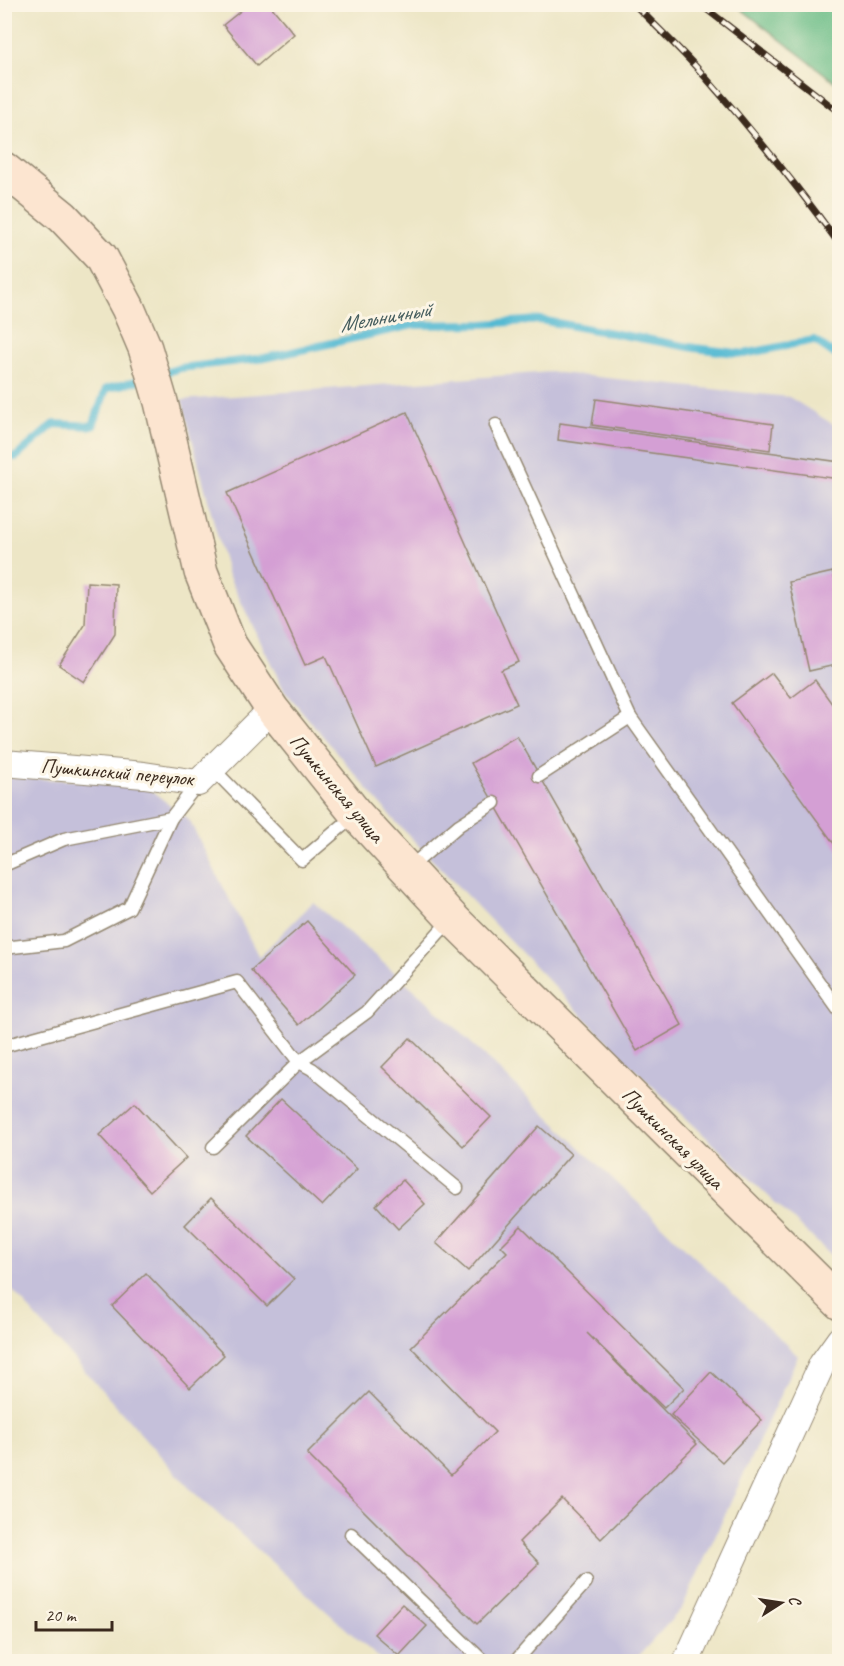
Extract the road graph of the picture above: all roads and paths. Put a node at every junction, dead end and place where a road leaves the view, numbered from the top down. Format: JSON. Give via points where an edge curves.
{"nodes":[{"id":1,"x":4,"y":169,"type":"edge"},
{"id":2,"x":496,"y":425,"type":"dead end"},
{"id":3,"x":272,"y":709,"type":"junction"},
{"id":4,"x":630,"y":717,"type":"junction"},
{"id":5,"x":4,"y":763,"type":"edge"},
{"id":6,"x":206,"y":776,"type":"junction"},
{"id":7,"x":539,"y":776,"type":"dead end"},
{"id":8,"x":494,"y":803,"type":"dead end"},
{"id":9,"x":356,"y":814,"type":"junction"},
{"id":10,"x":171,"y":818,"type":"junction"},
{"id":11,"x":4,"y":865,"type":"edge"},
{"id":12,"x":407,"y":869,"type":"junction"},
{"id":13,"x":452,"y":918,"type":"junction"},
{"id":14,"x":4,"y":948,"type":"edge"},
{"id":15,"x":840,"y":1012,"type":"edge"},
{"id":16,"x":4,"y":1046,"type":"edge"},
{"id":17,"x":299,"y":1062,"type":"junction"},
{"id":18,"x":213,"y":1147,"type":"dead end"},
{"id":19,"x":457,"y":1188,"type":"dead end"},
{"id":20,"x":840,"y":1303,"type":"edge"},
{"id":21,"x":840,"y":1339,"type":"edge"},
{"id":22,"x":351,"y":1534,"type":"dead end"},
{"id":23,"x":586,"y":1582,"type":"dead end"},
{"id":24,"x":484,"y":1662,"type":"edge"},
{"id":25,"x":515,"y":1662,"type":"edge"},
{"id":26,"x":686,"y":1662,"type":"edge"}],
"edges":[{"from":1,"to":3,"type":"street","name":"Пушкинская улица","via":[[63,218],[101,257],[128,308],[161,402],[201,572],[230,645]]},
{"from":2,"to":4,"type":"lane"},
{"from":3,"to":6,"type":"street","name":"Пушкинский переулок"},
{"from":3,"to":9,"type":"street","name":"Пушкинская улица"},
{"from":4,"to":7,"type":"lane"},
{"from":4,"to":15,"type":"lane"},
{"from":5,"to":6,"type":"street","name":"Пушкинский переулок"},
{"from":6,"to":9,"type":"lane","via":[[302,860]]},
{"from":6,"to":10,"type":"lane"},
{"from":8,"to":12,"type":"lane","via":[[459,825]]},
{"from":9,"to":12,"type":"street","name":"Пушкинская улица"},
{"from":10,"to":11,"type":"lane","via":[[64,839]]},
{"from":10,"to":14,"type":"lane","via":[[129,908],[64,941]]},
{"from":12,"to":13,"type":"street","name":"Пушкинская улица"},
{"from":13,"to":17,"type":"lane","via":[[367,1012]]},
{"from":13,"to":20,"type":"street","name":"Пушкинская улица"},
{"from":16,"to":17,"type":"lane","via":[[237,982]]},
{"from":17,"to":18,"type":"lane"},
{"from":17,"to":19,"type":"lane"},
{"from":21,"to":26,"type":"street","via":[[822,1364]]},
{"from":22,"to":24,"type":"lane"},
{"from":23,"to":25,"type":"lane"}]}
